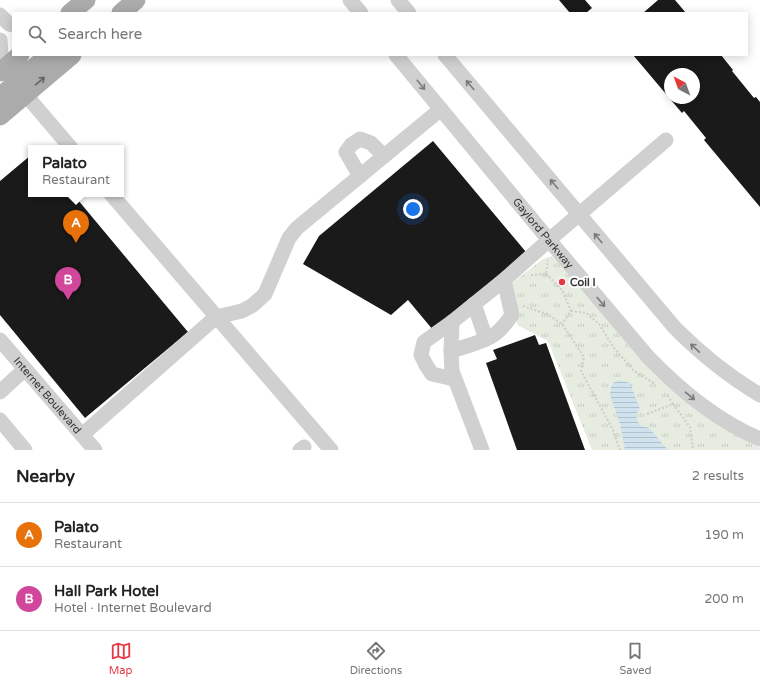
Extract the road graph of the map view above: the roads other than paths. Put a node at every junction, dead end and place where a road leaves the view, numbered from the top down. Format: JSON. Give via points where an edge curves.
{"nodes":[{"id":1,"x":86,"y":0,"type":"edge"},
{"id":2,"x":136,"y":0,"type":"edge"},
{"id":3,"x":350,"y":0,"type":"edge"},
{"id":4,"x":398,"y":0,"type":"edge"},
{"id":5,"x":71,"y":12,"type":"edge"},
{"id":6,"x":122,"y":12,"type":"edge"},
{"id":7,"x":360,"y":12,"type":"edge"},
{"id":8,"x":408,"y":12,"type":"edge"},
{"id":9,"x":0,"y":15,"type":"edge"},
{"id":10,"x":12,"y":25,"type":"edge"},
{"id":11,"x":0,"y":40,"type":"edge"},
{"id":12,"x":19,"y":56,"type":"edge"},
{"id":13,"x":48,"y":56,"type":"edge"},
{"id":14,"x":71,"y":56,"type":"edge"},
{"id":15,"x":397,"y":56,"type":"edge"},
{"id":16,"x":446,"y":56,"type":"edge"},
{"id":17,"x":1,"y":71,"type":"edge"},
{"id":18,"x":25,"y":94,"type":"junction"},
{"id":19,"x":0,"y":99,"type":"edge"},
{"id":20,"x":441,"y":109,"type":"junction"},
{"id":21,"x":0,"y":116,"type":"edge"},
{"id":22,"x":666,"y":140,"type":"dead end"},
{"id":23,"x":68,"y":145,"type":"edge"},
{"id":24,"x":384,"y":156,"type":"junction"},
{"id":25,"x":360,"y":176,"type":"junction"},
{"id":26,"x":113,"y":197,"type":"edge"},
{"id":27,"x":579,"y":214,"type":"junction"},
{"id":28,"x":548,"y":240,"type":"junction"},
{"id":29,"x":504,"y":280,"type":"junction"},
{"id":30,"x":474,"y":304,"type":"junction"},
{"id":31,"x":216,"y":317,"type":"junction"},
{"id":32,"x":452,"y":322,"type":"junction"},
{"id":33,"x":486,"y":339,"type":"junction"},
{"id":34,"x":0,"y":340,"type":"edge"},
{"id":35,"x":450,"y":351,"type":"junction"},
{"id":36,"x":25,"y":369,"type":"junction"},
{"id":37,"x":454,"y":379,"type":"junction"},
{"id":38,"x":0,"y":392,"type":"edge"},
{"id":39,"x":760,"y":395,"type":"edge"},
{"id":40,"x":0,"y":420,"type":"edge"},
{"id":41,"x":82,"y":435,"type":"junction"},
{"id":42,"x":760,"y":439,"type":"edge"},
{"id":43,"x":25,"y":450,"type":"edge"},
{"id":44,"x":95,"y":450,"type":"edge"},
{"id":45,"x":331,"y":450,"type":"edge"},
{"id":46,"x":482,"y":450,"type":"edge"}],
"edges":[{"from":1,"to":5,"type":"main road"},
{"from":2,"to":6,"type":"main road"},
{"from":3,"to":7,"type":"street"},
{"from":4,"to":8,"type":"street"},
{"from":9,"to":10,"type":"street"},
{"from":11,"to":17,"type":"street"},
{"from":12,"to":17,"type":"main road"},
{"from":13,"to":19,"type":"main road"},
{"from":18,"to":14,"type":"main road","one_way":true},
{"from":15,"to":20,"type":"street","name":"Gaylord Parkway","one_way":true},
{"from":27,"to":16,"type":"street","one_way":true},
{"from":18,"to":21,"type":"main road"},
{"from":18,"to":23,"type":"street"},
{"from":20,"to":24,"type":"street"},
{"from":20,"to":28,"type":"street","name":"Gaylord Parkway"},
{"from":22,"to":27,"type":"street"},
{"from":24,"to":25,"type":"street"},
{"from":24,"to":25,"type":"street","via":[[371,143],[360,139],[351,145],[346,152]]},
{"from":25,"to":31,"type":"street","via":[[297,228],[289,238],[265,294],[242,311]]},
{"from":26,"to":31,"type":"street"},
{"from":27,"to":28,"type":"street"},
{"from":39,"to":27,"type":"street","one_way":true,"via":[[723,371],[690,344]]},
{"from":28,"to":29,"type":"street"},
{"from":28,"to":42,"type":"street","name":"Gaylord Parkway","one_way":true,"via":[[664,373],[711,412]]},
{"from":29,"to":30,"type":"street"},
{"from":29,"to":33,"type":"street","via":[[512,315],[496,334]]},
{"from":30,"to":32,"type":"street"},
{"from":30,"to":33,"type":"street"},
{"from":31,"to":41,"type":"street"},
{"from":31,"to":45,"type":"street"},
{"from":32,"to":35,"type":"street"},
{"from":32,"to":37,"type":"street","via":[[424,342],[421,355],[432,374]]},
{"from":33,"to":35,"type":"street"},
{"from":34,"to":36,"type":"street","name":"Internet Boulevard"},
{"from":35,"to":37,"type":"street"},
{"from":36,"to":38,"type":"street"},
{"from":36,"to":41,"type":"street","name":"Internet Boulevard"},
{"from":37,"to":46,"type":"street"},
{"from":40,"to":43,"type":"street"},
{"from":41,"to":44,"type":"street","name":"Internet Boulevard"}]}
